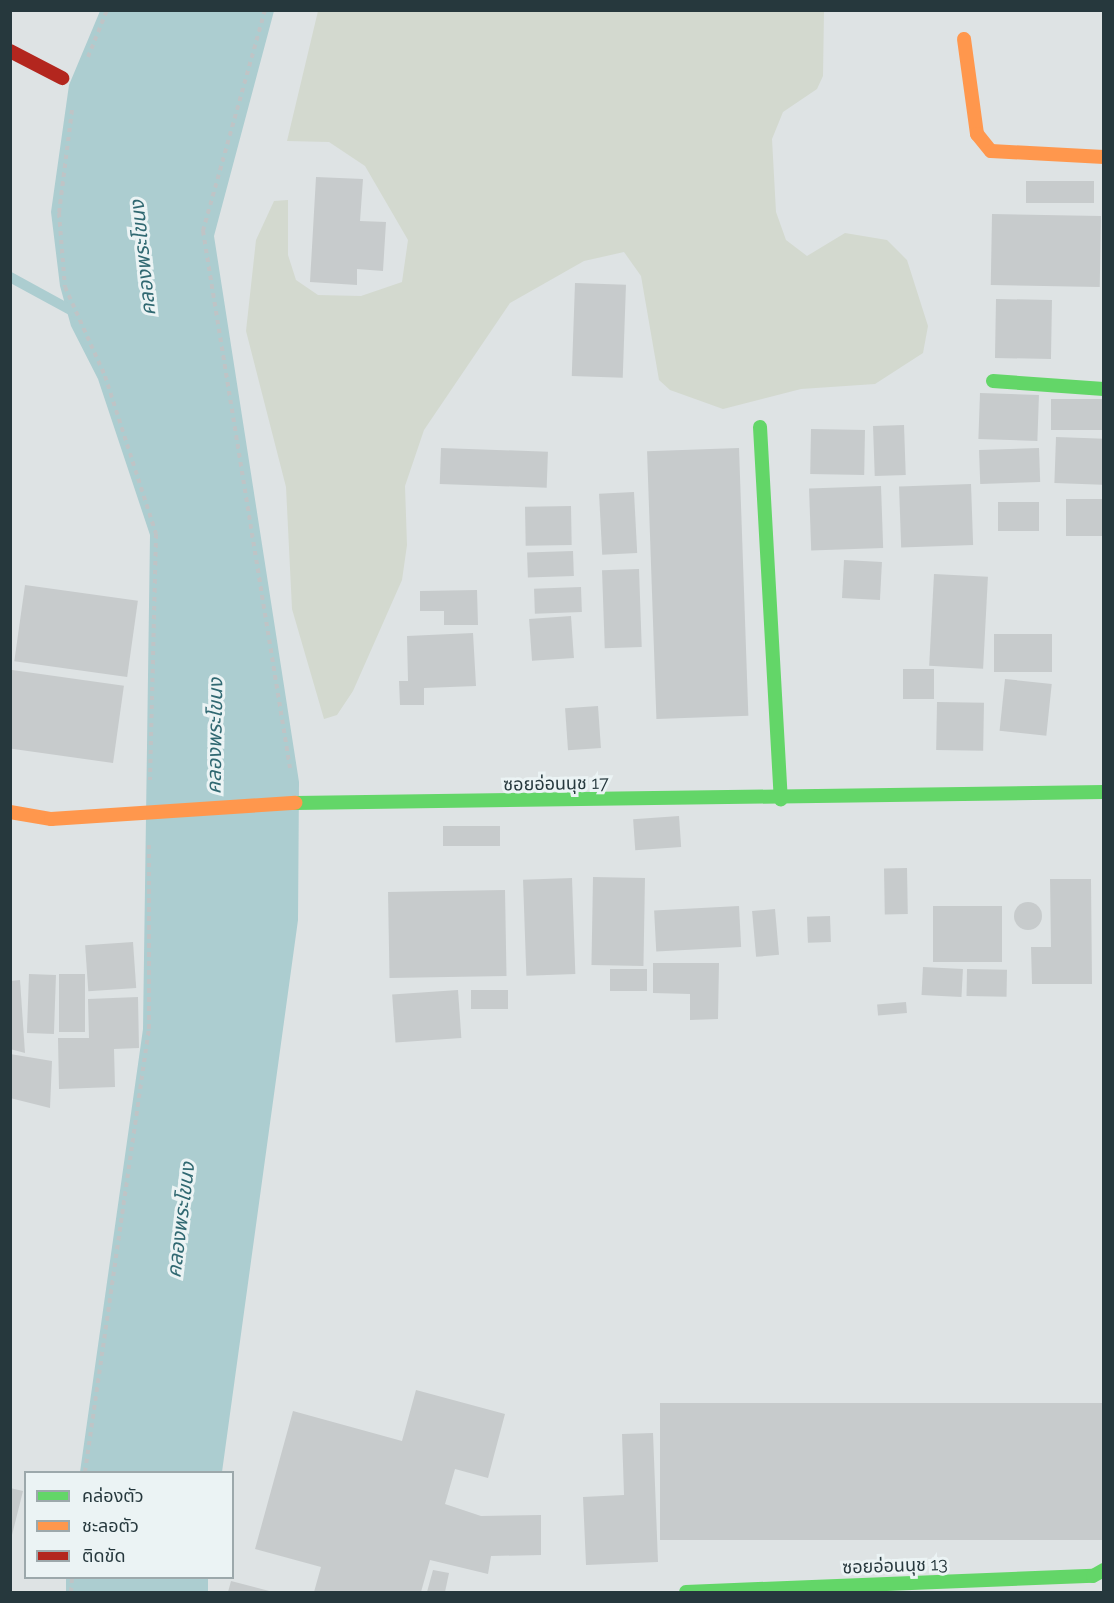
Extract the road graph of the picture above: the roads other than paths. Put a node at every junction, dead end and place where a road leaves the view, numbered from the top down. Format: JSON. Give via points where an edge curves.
{"nodes":[{"id":1,"x":964,"y":39,"type":"dead end"},
{"id":2,"x":10,"y":51,"type":"edge"},
{"id":3,"x":62,"y":78,"type":"dead end"},
{"id":4,"x":1104,"y":157,"type":"edge"},
{"id":5,"x":993,"y":381,"type":"dead end"},
{"id":6,"x":1104,"y":389,"type":"edge"},
{"id":7,"x":760,"y":427,"type":"dead end"},
{"id":8,"x":1104,"y":792,"type":"edge"},
{"id":9,"x":781,"y":800,"type":"junction"},
{"id":10,"x":10,"y":812,"type":"edge"},
{"id":11,"x":1104,"y":1570,"type":"edge"},
{"id":12,"x":686,"y":1593,"type":"edge"}],
"edges":[{"from":1,"to":4,"type":"street","via":[[977,134],[991,151]]},
{"from":2,"to":3,"type":"street"},
{"from":5,"to":6,"type":"street"},
{"from":7,"to":9,"type":"street"},
{"from":8,"to":9,"type":"street","name":"ซอยอ่อนนุช 17"},
{"from":9,"to":10,"type":"street","name":"ซอยอ่อนนุช 17","via":[[296,804],[51,819]]},
{"from":11,"to":12,"type":"street","name":"ซอยอ่อนนุช 13","via":[[1093,1576]]}]}
